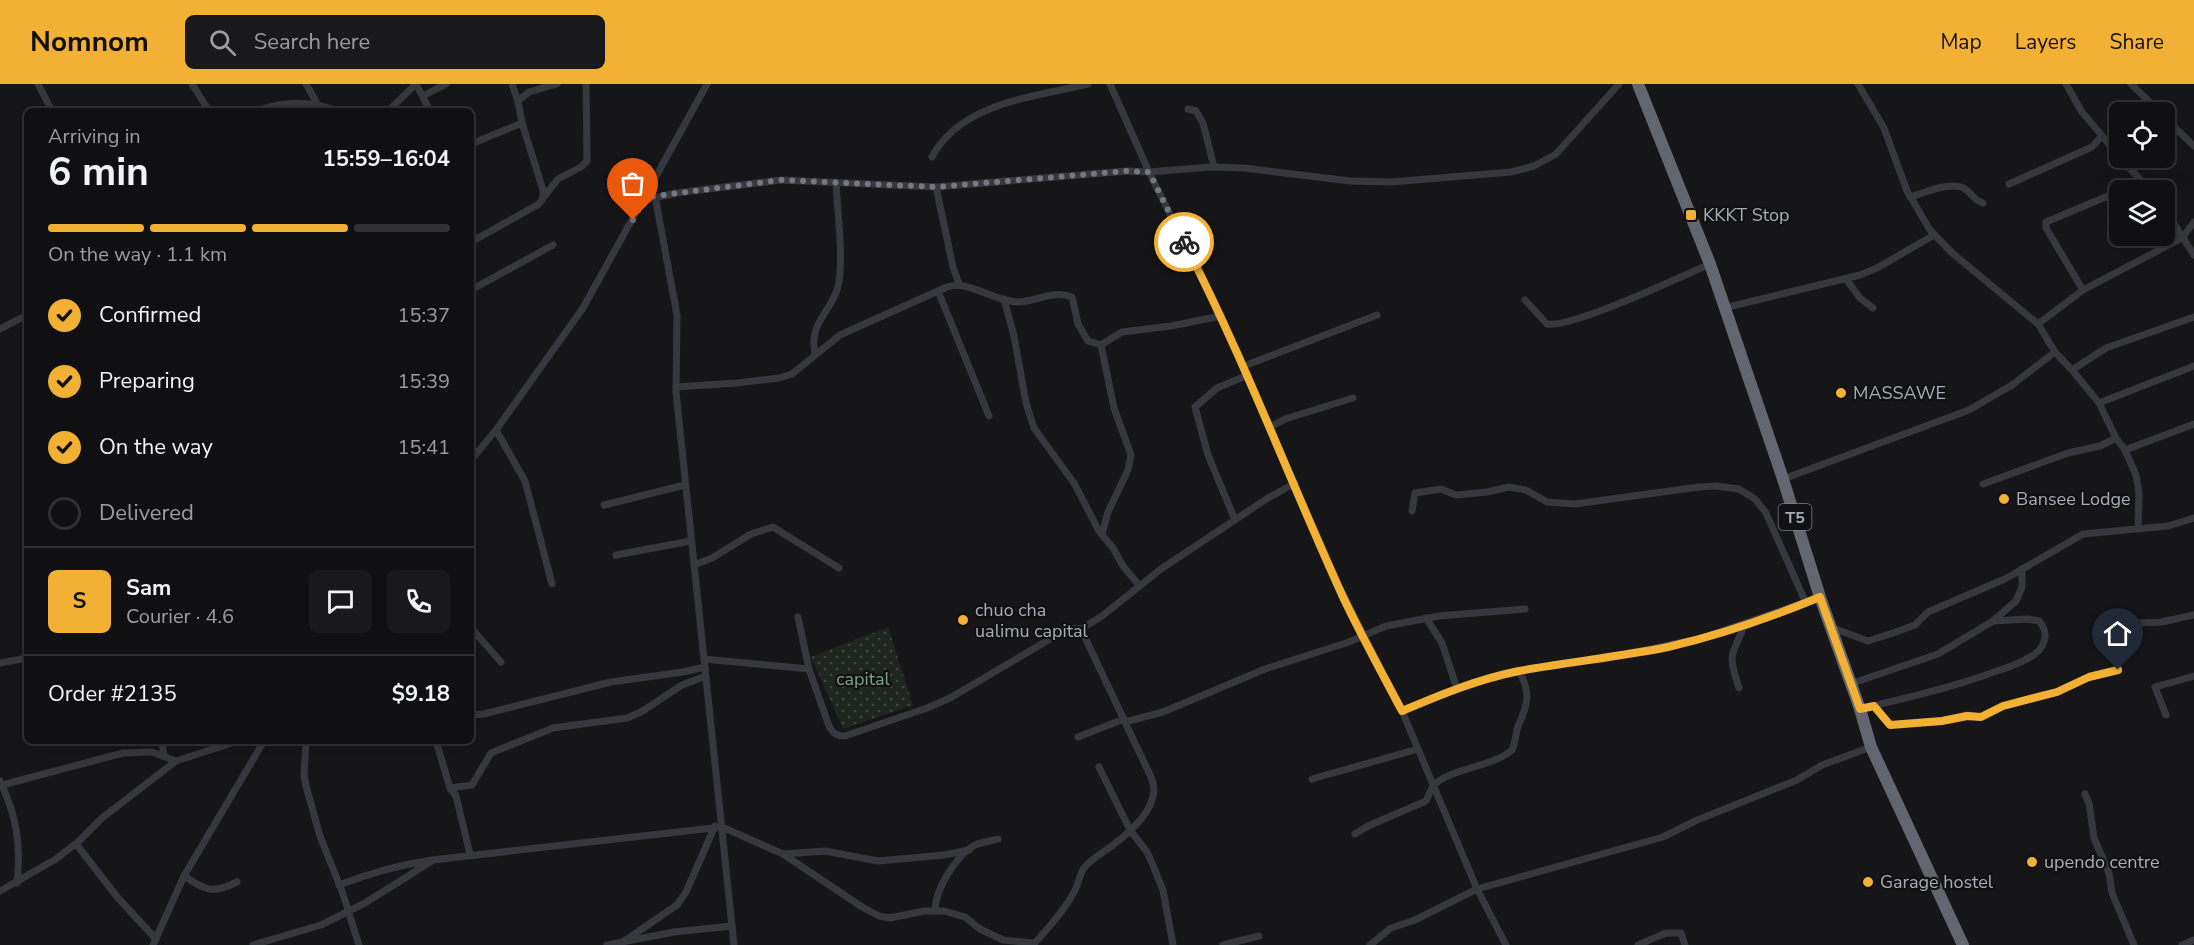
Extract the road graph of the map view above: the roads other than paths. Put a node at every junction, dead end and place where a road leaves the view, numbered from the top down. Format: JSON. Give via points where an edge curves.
{"nodes":[{"id":1,"x":38,"y":84,"type":"edge"},
{"id":2,"x":192,"y":84,"type":"edge"},
{"id":3,"x":306,"y":84,"type":"edge"},
{"id":4,"x":416,"y":84,"type":"edge"},
{"id":5,"x":446,"y":84,"type":"edge"},
{"id":6,"x":512,"y":84,"type":"edge"},
{"id":7,"x":557,"y":84,"type":"edge"},
{"id":8,"x":586,"y":84,"type":"edge"},
{"id":9,"x":707,"y":84,"type":"edge"},
{"id":10,"x":1088,"y":84,"type":"edge"},
{"id":11,"x":1110,"y":84,"type":"edge"},
{"id":12,"x":1619,"y":84,"type":"edge"},
{"id":13,"x":1639,"y":84,"type":"edge"},
{"id":14,"x":1858,"y":84,"type":"edge"},
{"id":15,"x":2066,"y":84,"type":"edge"},
{"id":16,"x":2132,"y":84,"type":"edge"},
{"id":17,"x":423,"y":96,"type":"junction"},
{"id":18,"x":518,"y":101,"type":"junction"},
{"id":19,"x":2150,"y":102,"type":"edge"},
{"id":20,"x":318,"y":105,"type":"junction"},
{"id":21,"x":50,"y":108,"type":"edge"},
{"id":22,"x":207,"y":108,"type":"edge"},
{"id":23,"x":265,"y":108,"type":"edge"},
{"id":24,"x":328,"y":108,"type":"edge"},
{"id":25,"x":391,"y":108,"type":"edge"},
{"id":26,"x":429,"y":108,"type":"edge"},
{"id":27,"x":1188,"y":109,"type":"dead end"},
{"id":28,"x":522,"y":123,"type":"junction"},
{"id":29,"x":2175,"y":128,"type":"edge"},
{"id":30,"x":2101,"y":137,"type":"junction"},
{"id":31,"x":474,"y":143,"type":"edge"},
{"id":32,"x":2109,"y":145,"type":"edge"},
{"id":33,"x":2194,"y":146,"type":"edge"},
{"id":34,"x":932,"y":157,"type":"dead end"},
{"id":35,"x":1214,"y":167,"type":"junction"},
{"id":36,"x":2130,"y":168,"type":"edge"},
{"id":37,"x":1149,"y":172,"type":"junction"},
{"id":38,"x":2140,"y":180,"type":"edge"},
{"id":39,"x":836,"y":182,"type":"junction"},
{"id":40,"x":2009,"y":184,"type":"dead end"},
{"id":41,"x":936,"y":187,"type":"junction"},
{"id":42,"x":655,"y":196,"type":"junction"},
{"id":43,"x":2109,"y":196,"type":"edge"},
{"id":44,"x":1910,"y":197,"type":"junction"},
{"id":45,"x":543,"y":198,"type":"junction"},
{"id":46,"x":644,"y":200,"type":"junction"},
{"id":47,"x":1983,"y":203,"type":"dead end"},
{"id":48,"x":2194,"y":222,"type":"edge"},
{"id":49,"x":2175,"y":226,"type":"edge"},
{"id":50,"x":1934,"y":235,"type":"junction"},
{"id":51,"x":2182,"y":238,"type":"junction"},
{"id":52,"x":474,"y":240,"type":"edge"},
{"id":53,"x":553,"y":245,"type":"dead end"},
{"id":54,"x":2194,"y":255,"type":"edge"},
{"id":55,"x":1710,"y":264,"type":"junction"},
{"id":56,"x":1846,"y":279,"type":"junction"},
{"id":57,"x":959,"y":284,"type":"junction"},
{"id":58,"x":474,"y":288,"type":"edge"},
{"id":59,"x":2083,"y":290,"type":"junction"},
{"id":60,"x":938,"y":291,"type":"junction"},
{"id":61,"x":1004,"y":299,"type":"junction"},
{"id":62,"x":1525,"y":300,"type":"dead end"},
{"id":63,"x":1724,"y":308,"type":"junction"},
{"id":64,"x":1873,"y":308,"type":"dead end"},
{"id":65,"x":1377,"y":315,"type":"dead end"},
{"id":66,"x":1221,"y":316,"type":"junction"},
{"id":67,"x":24,"y":317,"type":"edge"},
{"id":68,"x":2194,"y":317,"type":"edge"},
{"id":69,"x":2037,"y":324,"type":"junction"},
{"id":70,"x":0,"y":329,"type":"edge"},
{"id":71,"x":1101,"y":345,"type":"junction"},
{"id":72,"x":2055,"y":352,"type":"junction"},
{"id":73,"x":815,"y":353,"type":"junction"},
{"id":74,"x":1244,"y":366,"type":"junction"},
{"id":75,"x":2194,"y":366,"type":"edge"},
{"id":76,"x":2072,"y":370,"type":"junction"},
{"id":77,"x":1248,"y":375,"type":"junction"},
{"id":78,"x":676,"y":387,"type":"junction"},
{"id":79,"x":1353,"y":399,"type":"dead end"},
{"id":80,"x":2099,"y":403,"type":"junction"},
{"id":81,"x":989,"y":416,"type":"dead end"},
{"id":82,"x":2194,"y":424,"type":"edge"},
{"id":83,"x":1270,"y":427,"type":"junction"},
{"id":84,"x":496,"y":430,"type":"junction"},
{"id":85,"x":2116,"y":438,"type":"junction"},
{"id":86,"x":2125,"y":450,"type":"junction"},
{"id":87,"x":474,"y":456,"type":"edge"},
{"id":88,"x":1784,"y":479,"type":"junction"},
{"id":89,"x":1294,"y":483,"type":"junction"},
{"id":90,"x":1983,"y":484,"type":"dead end"},
{"id":91,"x":685,"y":485,"type":"junction"},
{"id":92,"x":604,"y":505,"type":"dead end"},
{"id":93,"x":1412,"y":511,"type":"dead end"},
{"id":94,"x":2194,"y":518,"type":"edge"},
{"id":95,"x":1234,"y":520,"type":"junction"},
{"id":96,"x":2138,"y":529,"type":"junction"},
{"id":97,"x":1102,"y":534,"type":"junction"},
{"id":98,"x":691,"y":541,"type":"junction"},
{"id":99,"x":616,"y":555,"type":"dead end"},
{"id":100,"x":694,"y":565,"type":"junction"},
{"id":101,"x":838,"y":568,"type":"dead end"},
{"id":102,"x":2022,"y":569,"type":"junction"},
{"id":103,"x":552,"y":584,"type":"dead end"},
{"id":104,"x":1139,"y":585,"type":"junction"},
{"id":105,"x":1820,"y":597,"type":"junction"},
{"id":106,"x":1806,"y":603,"type":"junction"},
{"id":107,"x":1525,"y":609,"type":"dead end"},
{"id":108,"x":2194,"y":615,"type":"edge"},
{"id":109,"x":798,"y":617,"type":"dead end"},
{"id":110,"x":1426,"y":618,"type":"junction"},
{"id":111,"x":1993,"y":621,"type":"junction"},
{"id":112,"x":1745,"y":623,"type":"junction"},
{"id":113,"x":1830,"y":627,"type":"junction"},
{"id":114,"x":1082,"y":629,"type":"junction"},
{"id":115,"x":474,"y":631,"type":"edge"},
{"id":116,"x":1363,"y":636,"type":"junction"},
{"id":117,"x":24,"y":659,"type":"edge"},
{"id":118,"x":501,"y":662,"type":"dead end"},
{"id":119,"x":0,"y":663,"type":"edge"},
{"id":120,"x":704,"y":663,"type":"junction"},
{"id":121,"x":809,"y":669,"type":"junction"},
{"id":122,"x":1519,"y":671,"type":"junction"},
{"id":123,"x":2194,"y":675,"type":"edge"},
{"id":124,"x":706,"y":676,"type":"junction"},
{"id":125,"x":1850,"y":684,"type":"junction"},
{"id":126,"x":1738,"y":688,"type":"dead end"},
{"id":127,"x":1457,"y":689,"type":"junction"},
{"id":128,"x":1874,"y":706,"type":"junction"},
{"id":129,"x":1860,"y":709,"type":"junction"},
{"id":130,"x":1402,"y":711,"type":"junction"},
{"id":131,"x":474,"y":715,"type":"edge"},
{"id":132,"x":2166,"y":715,"type":"dead end"},
{"id":133,"x":1125,"y":721,"type":"junction"},
{"id":134,"x":1078,"y":737,"type":"dead end"},
{"id":135,"x":162,"y":744,"type":"edge"},
{"id":136,"x":229,"y":744,"type":"edge"},
{"id":137,"x":262,"y":744,"type":"edge"},
{"id":138,"x":306,"y":744,"type":"edge"},
{"id":139,"x":437,"y":744,"type":"edge"},
{"id":140,"x":1871,"y":747,"type":"junction"},
{"id":141,"x":1418,"y":749,"type":"junction"},
{"id":142,"x":164,"y":756,"type":"junction"},
{"id":143,"x":176,"y":761,"type":"junction"},
{"id":144,"x":1099,"y":767,"type":"dead end"},
{"id":145,"x":1312,"y":779,"type":"dead end"},
{"id":146,"x":1,"y":783,"type":"edge"},
{"id":147,"x":1433,"y":785,"type":"junction"},
{"id":148,"x":450,"y":788,"type":"junction"},
{"id":149,"x":2085,"y":794,"type":"dead end"},
{"id":150,"x":719,"y":827,"type":"junction"},
{"id":151,"x":1130,"y":830,"type":"junction"},
{"id":152,"x":1356,"y":834,"type":"dead end"},
{"id":153,"x":998,"y":839,"type":"dead end"},
{"id":154,"x":76,"y":844,"type":"junction"},
{"id":155,"x":969,"y":850,"type":"junction"},
{"id":156,"x":470,"y":854,"type":"junction"},
{"id":157,"x":783,"y":854,"type":"junction"},
{"id":158,"x":434,"y":860,"type":"junction"},
{"id":159,"x":184,"y":876,"type":"junction"},
{"id":160,"x":237,"y":882,"type":"dead end"},
{"id":161,"x":17,"y":883,"type":"junction"},
{"id":162,"x":339,"y":885,"type":"junction"},
{"id":163,"x":1477,"y":889,"type":"junction"},
{"id":164,"x":0,"y":891,"type":"edge"},
{"id":165,"x":348,"y":910,"type":"junction"},
{"id":166,"x":935,"y":911,"type":"junction"},
{"id":167,"x":732,"y":926,"type":"junction"},
{"id":168,"x":1259,"y":936,"type":"dead end"},
{"id":169,"x":2194,"y":940,"type":"edge"},
{"id":170,"x":154,"y":942,"type":"edge"},
{"id":171,"x":623,"y":942,"type":"junction"},
{"id":172,"x":261,"y":943,"type":"edge"},
{"id":173,"x":1006,"y":943,"type":"edge"},
{"id":174,"x":1033,"y":944,"type":"edge"},
{"id":175,"x":253,"y":945,"type":"edge"},
{"id":176,"x":359,"y":945,"type":"edge"},
{"id":177,"x":607,"y":945,"type":"edge"},
{"id":178,"x":734,"y":945,"type":"edge"},
{"id":179,"x":1173,"y":945,"type":"edge"},
{"id":180,"x":1223,"y":945,"type":"edge"},
{"id":181,"x":1370,"y":945,"type":"edge"},
{"id":182,"x":1506,"y":945,"type":"edge"},
{"id":183,"x":1638,"y":945,"type":"edge"},
{"id":184,"x":1685,"y":945,"type":"edge"},
{"id":185,"x":1963,"y":945,"type":"edge"},
{"id":186,"x":2134,"y":945,"type":"edge"},
{"id":187,"x":2182,"y":945,"type":"edge"}],
"edges":[{"from":1,"to":21,"type":"street"},
{"from":2,"to":22,"type":"street"},
{"from":3,"to":20,"type":"street"},
{"from":4,"to":17,"type":"street"},
{"from":4,"to":25,"type":"street"},
{"from":5,"to":17,"type":"street"},
{"from":6,"to":18,"type":"street"},
{"from":7,"to":18,"type":"street","via":[[529,92]]},
{"from":8,"to":45,"type":"street","via":[[587,161],[558,179]]},
{"from":9,"to":46,"type":"street"},
{"from":10,"to":34,"type":"street","via":[[1010,102],[964,121],[939,142]]},
{"from":11,"to":37,"type":"street"},
{"from":12,"to":35,"type":"street","via":[[1556,154],[1511,172],[1391,182]]},
{"from":13,"to":55,"type":"highway","number":"T5"},
{"from":14,"to":44,"type":"street","via":[[1884,128]]},
{"from":15,"to":30,"type":"street"},
{"from":16,"to":19,"type":"street"},
{"from":17,"to":26,"type":"street"},
{"from":18,"to":28,"type":"street"},
{"from":20,"to":23,"type":"street"},
{"from":20,"to":24,"type":"street"},
{"from":27,"to":35,"type":"street","via":[[1196,111],[1203,123]]},
{"from":28,"to":31,"type":"street"},
{"from":28,"to":45,"type":"street"},
{"from":29,"to":33,"type":"street"},
{"from":30,"to":32,"type":"street"},
{"from":30,"to":40,"type":"street","via":[[2092,147]]},
{"from":35,"to":37,"type":"street"},
{"from":36,"to":38,"type":"street"},
{"from":37,"to":41,"type":"street"},
{"from":37,"to":66,"type":"street"},
{"from":39,"to":41,"type":"street"},
{"from":39,"to":42,"type":"street","via":[[781,180]]},
{"from":39,"to":73,"type":"street","via":[[840,280],[814,331]]},
{"from":41,"to":57,"type":"street"},
{"from":42,"to":46,"type":"street"},
{"from":42,"to":78,"type":"street","via":[[677,315]]},
{"from":43,"to":59,"type":"street","via":[[2046,222]]},
{"from":44,"to":47,"type":"street","via":[[1953,185]]},
{"from":44,"to":50,"type":"street"},
{"from":45,"to":52,"type":"street","via":[[539,204]]},
{"from":46,"to":84,"type":"street","via":[[583,308]]},
{"from":48,"to":51,"type":"street"},
{"from":49,"to":51,"type":"street"},
{"from":50,"to":56,"type":"street","via":[[1877,268]]},
{"from":50,"to":69,"type":"street"},
{"from":51,"to":54,"type":"street"},
{"from":51,"to":59,"type":"street"},
{"from":53,"to":58,"type":"street"},
{"from":55,"to":62,"type":"street","via":[[1559,324],[1548,324]]},
{"from":55,"to":63,"type":"highway","number":"T5"},
{"from":56,"to":63,"type":"street"},
{"from":56,"to":64,"type":"street"},
{"from":57,"to":60,"type":"street"},
{"from":57,"to":61,"type":"street"},
{"from":59,"to":69,"type":"street"},
{"from":60,"to":73,"type":"street","via":[[840,335]]},
{"from":60,"to":81,"type":"street"},
{"from":61,"to":71,"type":"street","via":[[1017,302],[1056,293],[1072,297],[1078,324],[1088,341]]},
{"from":61,"to":97,"type":"street","via":[[1030,419],[1074,483]]},
{"from":63,"to":88,"type":"highway","number":"T5"},
{"from":65,"to":74,"type":"street"},
{"from":66,"to":71,"type":"street","via":[[1122,332]]},
{"from":66,"to":74,"type":"street"},
{"from":67,"to":70,"type":"street"},
{"from":68,"to":76,"type":"street","via":[[2106,348]]},
{"from":69,"to":72,"type":"street"},
{"from":71,"to":97,"type":"street","via":[[1114,408],[1131,455]]},
{"from":72,"to":76,"type":"street"},
{"from":72,"to":88,"type":"street","via":[[2012,385],[1969,410]]},
{"from":73,"to":78,"type":"street","via":[[785,376]]},
{"from":74,"to":77,"type":"street"},
{"from":75,"to":80,"type":"street"},
{"from":76,"to":80,"type":"street"},
{"from":77,"to":83,"type":"street"},
{"from":77,"to":95,"type":"street","via":[[1216,388],[1194,412]]},
{"from":78,"to":91,"type":"street"},
{"from":79,"to":83,"type":"street"},
{"from":80,"to":85,"type":"street"},
{"from":82,"to":86,"type":"street"},
{"from":83,"to":89,"type":"street"},
{"from":84,"to":87,"type":"street"},
{"from":84,"to":103,"type":"street","via":[[525,481]]},
{"from":85,"to":86,"type":"street"},
{"from":85,"to":90,"type":"street"},
{"from":86,"to":96,"type":"street","via":[[2138,482]]},
{"from":88,"to":105,"type":"highway","number":"T5"},
{"from":89,"to":95,"type":"street"},
{"from":89,"to":116,"type":"street"},
{"from":91,"to":92,"type":"street"},
{"from":91,"to":98,"type":"street"},
{"from":93,"to":106,"type":"street","via":[[1415,493],[1441,489],[1456,495],[1509,487],[1526,490],[1547,502],[1575,504],[1728,486],[1755,499],[1766,513]]},
{"from":94,"to":96,"type":"street"},
{"from":95,"to":104,"type":"street"},
{"from":96,"to":102,"type":"street","via":[[2083,534]]},
{"from":97,"to":104,"type":"street"},
{"from":98,"to":99,"type":"street"},
{"from":98,"to":100,"type":"street"},
{"from":100,"to":101,"type":"street","via":[[751,534],[773,527]]},
{"from":100,"to":120,"type":"street"},
{"from":102,"to":111,"type":"street","via":[[2022,587],[2016,601]]},
{"from":102,"to":113,"type":"street","via":[[1928,612],[1915,625],[1868,641]]},
{"from":104,"to":114,"type":"street"},
{"from":105,"to":106,"type":"street"},
{"from":105,"to":113,"type":"highway","number":"T5"},
{"from":106,"to":112,"type":"street"},
{"from":107,"to":110,"type":"street"},
{"from":108,"to":128,"type":"street","via":[[2129,625],[2120,634],[2116,647],[2118,670],[2003,706],[1981,717],[1890,725]]},
{"from":109,"to":121,"type":"street"},
{"from":110,"to":116,"type":"street","via":[[1386,626]]},
{"from":110,"to":127,"type":"street","via":[[1442,643]]},
{"from":111,"to":125,"type":"street","via":[[1938,654]]},
{"from":111,"to":128,"type":"street","via":[[2039,621],[2046,635],[2044,642],[2033,656],[2000,670]]},
{"from":112,"to":122,"type":"street","via":[[1668,646]]},
{"from":112,"to":126,"type":"street","via":[[1731,655]]},
{"from":113,"to":125,"type":"highway","number":"T5"},
{"from":114,"to":121,"type":"street","via":[[1069,628],[935,705],[845,736],[832,732]]},
{"from":114,"to":133,"type":"street"},
{"from":115,"to":118,"type":"street"},
{"from":116,"to":130,"type":"street"},
{"from":116,"to":133,"type":"street","via":[[1265,669],[1163,712]]},
{"from":117,"to":119,"type":"street"},
{"from":120,"to":121,"type":"street"},
{"from":120,"to":124,"type":"street"},
{"from":120,"to":131,"type":"street","via":[[683,672],[611,682]]},
{"from":122,"to":127,"type":"street"},
{"from":122,"to":147,"type":"street","via":[[1527,708],[1512,750]]},
{"from":123,"to":132,"type":"street","via":[[2155,687]]},
{"from":124,"to":148,"type":"street","via":[[682,685],[627,718],[553,728],[491,753],[472,785]]},
{"from":124,"to":150,"type":"street","via":[[721,814]]},
{"from":125,"to":129,"type":"highway","number":"T5"},
{"from":127,"to":130,"type":"street"},
{"from":128,"to":129,"type":"street"},
{"from":129,"to":140,"type":"highway","number":"T5"},
{"from":130,"to":141,"type":"street"},
{"from":133,"to":134,"type":"street"},
{"from":133,"to":151,"type":"street","via":[[1155,790],[1152,801]]},
{"from":135,"to":142,"type":"street"},
{"from":136,"to":143,"type":"street"},
{"from":137,"to":159,"type":"street"},
{"from":138,"to":162,"type":"street","via":[[306,786]]},
{"from":139,"to":148,"type":"street"},
{"from":140,"to":163,"type":"street","via":[[1663,837]]},
{"from":140,"to":185,"type":"highway","number":"T5"},
{"from":141,"to":145,"type":"street"},
{"from":141,"to":147,"type":"street"},
{"from":142,"to":143,"type":"street"},
{"from":142,"to":146,"type":"street","via":[[152,752],[123,753]]},
{"from":143,"to":154,"type":"street","via":[[102,818]]},
{"from":144,"to":151,"type":"street"},
{"from":146,"to":161,"type":"street","via":[[18,831]]},
{"from":147,"to":152,"type":"street","via":[[1426,801]]},
{"from":147,"to":163,"type":"street"},
{"from":148,"to":156,"type":"street","via":[[456,796]]},
{"from":149,"to":186,"type":"street","via":[[2094,838]]},
{"from":150,"to":156,"type":"street"},
{"from":150,"to":157,"type":"street"},
{"from":150,"to":167,"type":"street"},
{"from":150,"to":171,"type":"street","via":[[676,905]]},
{"from":151,"to":174,"type":"street","via":[[1084,867],[1057,918]]},
{"from":151,"to":179,"type":"street","via":[[1147,852],[1163,890]]},
{"from":153,"to":155,"type":"street"},
{"from":154,"to":161,"type":"street"},
{"from":154,"to":170,"type":"street"},
{"from":155,"to":157,"type":"street","via":[[878,861],[825,851]]},
{"from":155,"to":166,"type":"street","via":[[937,893]]},
{"from":156,"to":158,"type":"street"},
{"from":157,"to":166,"type":"street","via":[[879,916]]},
{"from":158,"to":162,"type":"street","via":[[395,866]]},
{"from":158,"to":165,"type":"street"},
{"from":159,"to":160,"type":"street","via":[[209,891]]},
{"from":159,"to":170,"type":"street"},
{"from":161,"to":164,"type":"street"},
{"from":162,"to":165,"type":"street"},
{"from":163,"to":181,"type":"street","via":[[1391,928]]},
{"from":163,"to":182,"type":"street"},
{"from":165,"to":172,"type":"street","via":[[321,924]]},
{"from":165,"to":176,"type":"street"},
{"from":166,"to":173,"type":"street","via":[[965,917]]},
{"from":167,"to":171,"type":"street"},
{"from":167,"to":178,"type":"street"},
{"from":168,"to":180,"type":"street"},
{"from":169,"to":187,"type":"street"},
{"from":171,"to":177,"type":"street"},
{"from":172,"to":175,"type":"street"},
{"from":173,"to":174,"type":"street"},
{"from":183,"to":184,"type":"street","via":[[1666,933],[1681,933]]}]}
